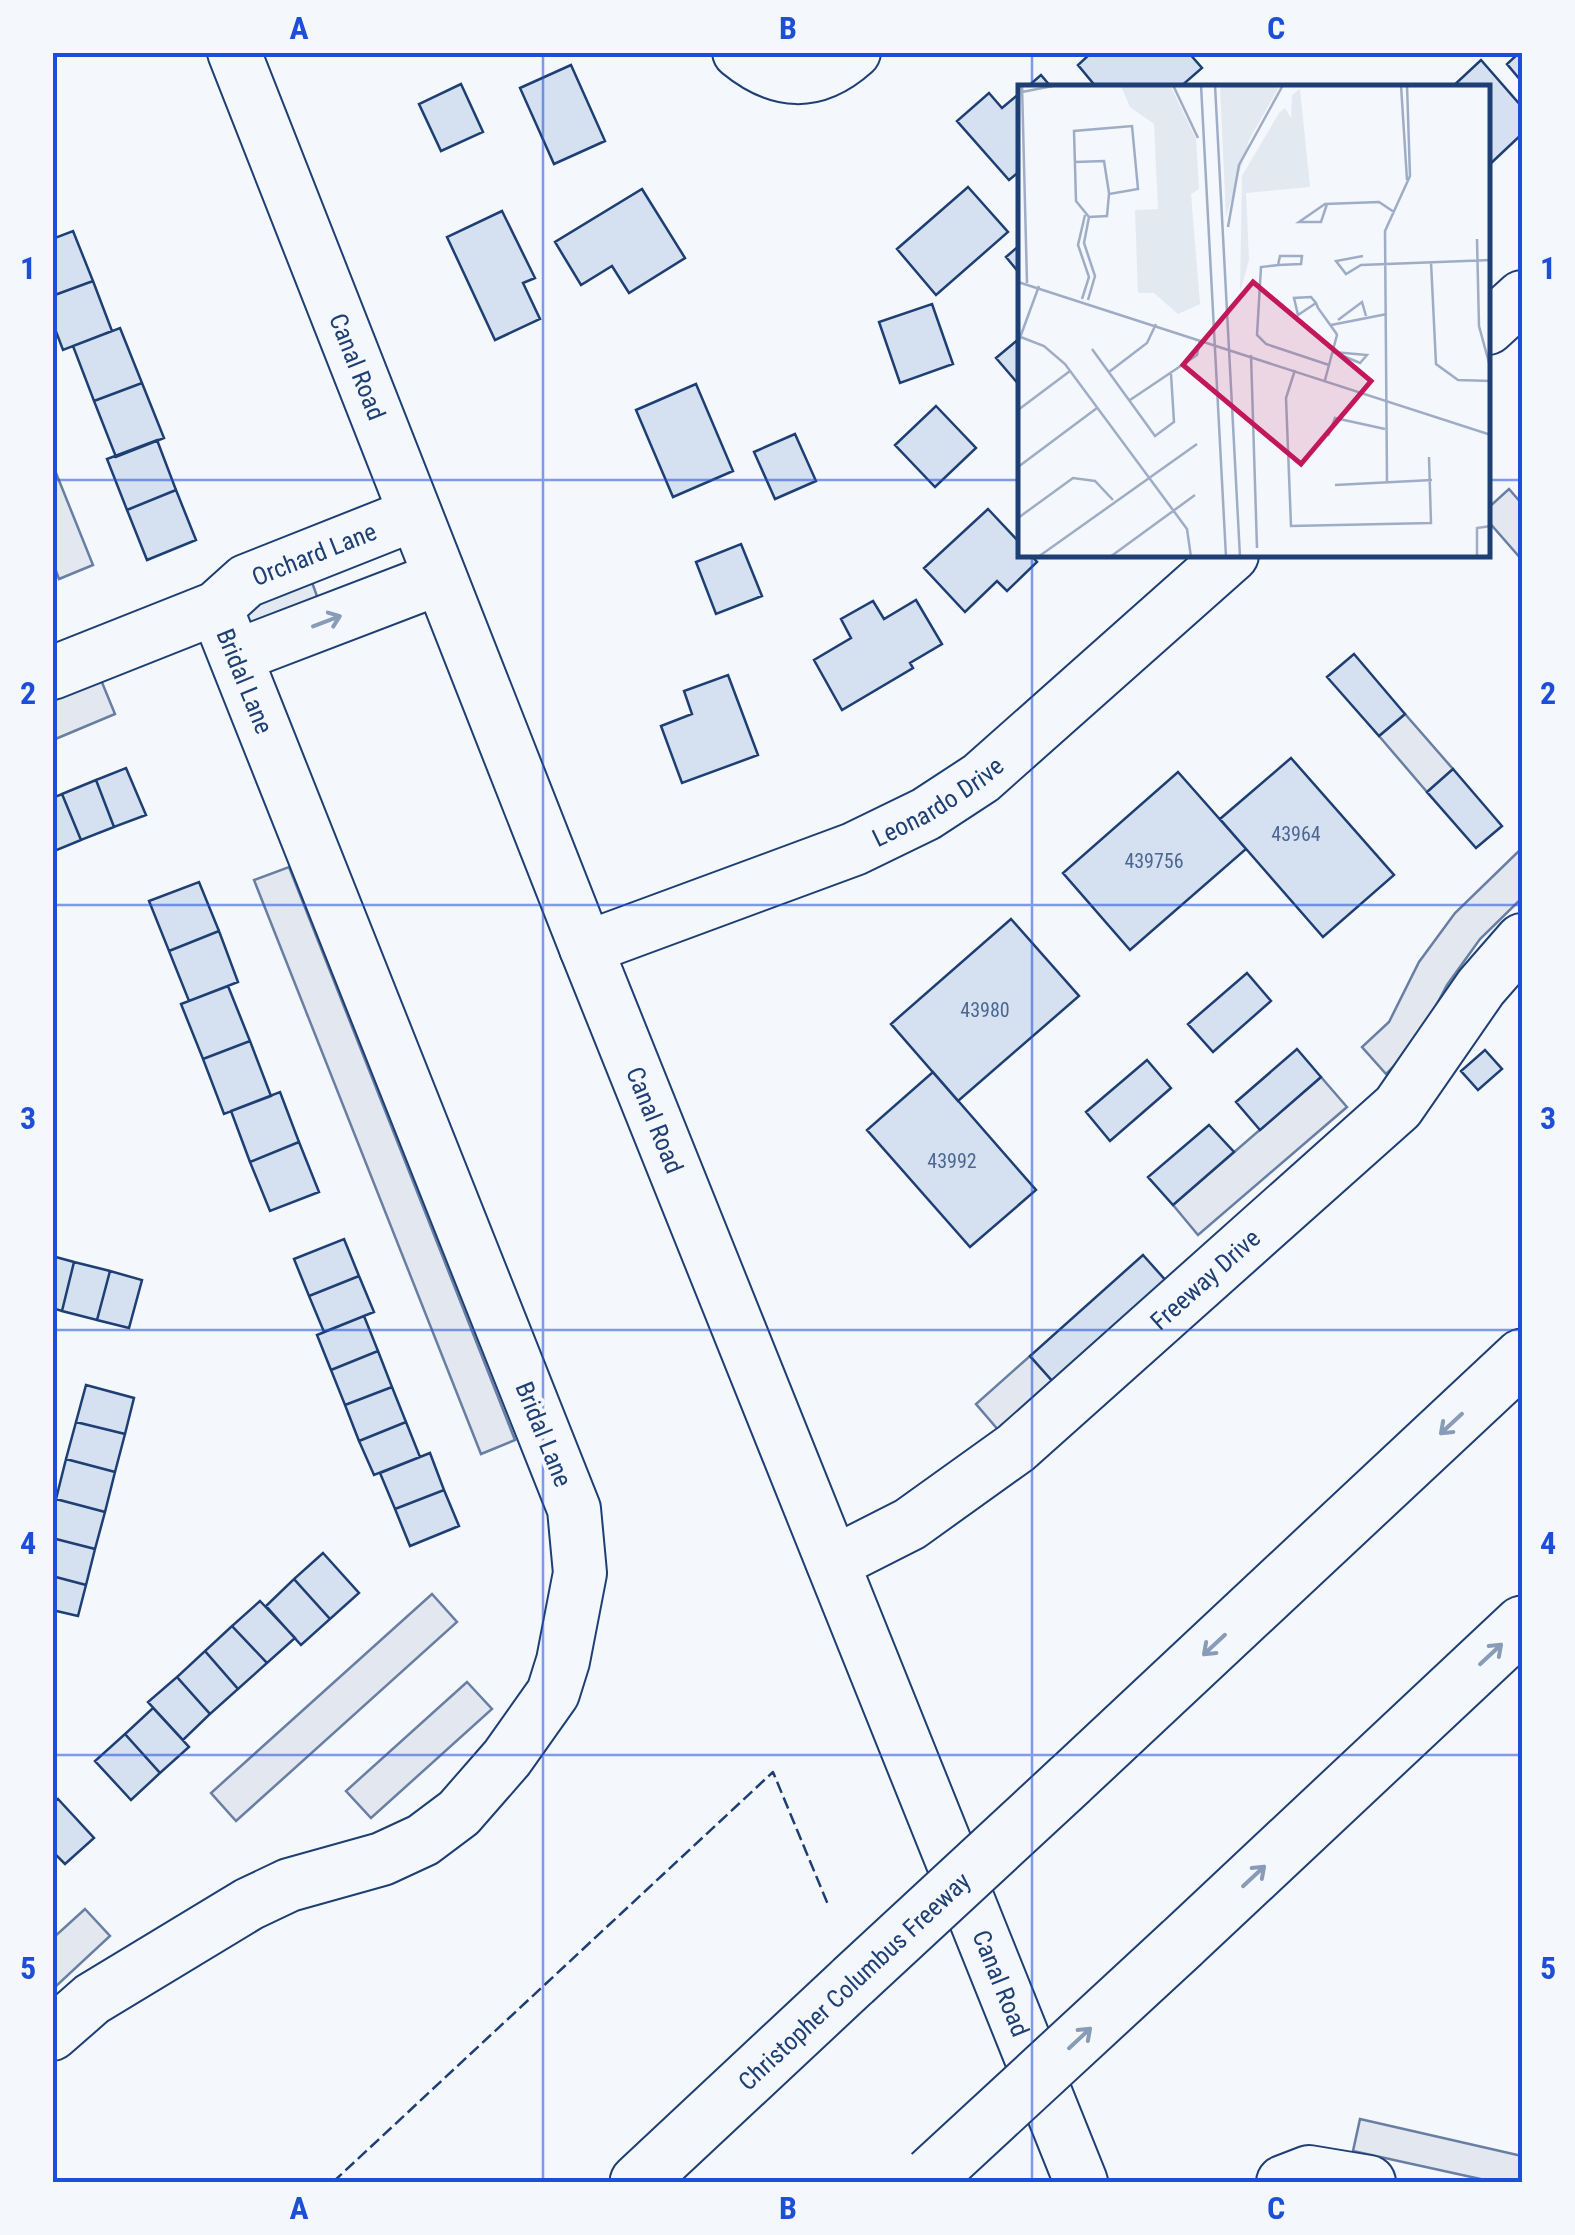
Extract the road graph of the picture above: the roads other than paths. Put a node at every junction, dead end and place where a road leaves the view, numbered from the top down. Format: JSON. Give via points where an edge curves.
{"nodes":[{"id":1,"x":234,"y":52,"type":"edge"},
{"id":2,"x":739,"y":52,"type":"edge"},
{"id":3,"x":854,"y":52,"type":"edge"},
{"id":4,"x":1522,"y":297,"type":"edge"},
{"id":5,"x":1490,"y":326,"type":"edge"},
{"id":6,"x":415,"y":514,"type":"junction"},
{"id":7,"x":1229,"y":558,"type":"edge"},
{"id":8,"x":440,"y":578,"type":"junction"},
{"id":9,"x":216,"y":608,"type":"junction"},
{"id":10,"x":236,"y":656,"type":"junction"},
{"id":11,"x":52,"y":673,"type":"edge"},
{"id":12,"x":1522,"y":940,"type":"edge"},
{"id":13,"x":586,"y":948,"type":"junction"},
{"id":14,"x":1522,"y":1357,"type":"edge"},
{"id":15,"x":833,"y":1563,"type":"junction"},
{"id":16,"x":1522,"y":1624,"type":"edge"},
{"id":17,"x":52,"y":2034,"type":"edge"},
{"id":18,"x":927,"y":2179,"type":"edge"},
{"id":19,"x":638,"y":2182,"type":"edge"},
{"id":20,"x":1081,"y":2182,"type":"edge"},
{"id":21,"x":1283,"y":2182,"type":"edge"},
{"id":22,"x":1370,"y":2182,"type":"edge"}],
"edges":[{"from":1,"to":6,"type":"street","name":"Canal Road"},
{"from":2,"to":3,"type":"street","via":[[759,68],[807,78]]},
{"from":4,"to":5,"type":"street"},
{"from":6,"to":8,"type":"street","name":"Canal Road"},
{"from":6,"to":9,"type":"street","name":"Orchard Lane","via":[[246,581]]},
{"from":7,"to":13,"type":"street","name":"Leonardo Drive","via":[[981,778],[926,814],[854,849]]},
{"from":10,"to":8,"type":"street","one_way":true},
{"from":8,"to":13,"type":"street","name":"Canal Road"},
{"from":9,"to":10,"type":"street","name":"Bridal Lane"},
{"from":9,"to":11,"type":"street","name":"Orchard Lane"},
{"from":10,"to":17,"type":"street","name":"Bridal Lane","via":[[574,1509],[580,1573],[553,1693],[458,1813],[382,1860],[290,1884],[249,1904],[92,1999]]},
{"from":12,"to":15,"type":"street","name":"Freeway Drive","via":[[1398,1107],[1016,1448],[910,1524]]},
{"from":13,"to":15,"type":"street","name":"Canal Road"},
{"from":14,"to":19,"type":"highway","name":"Christopher Columbus Freeway","one_way":true,"bridge":true},
{"from":15,"to":20,"type":"street","name":"Canal Road"},
{"from":18,"to":16,"type":"highway","one_way":true,"bridge":true},
{"from":21,"to":22,"type":"street","via":[[1308,2172]]}]}
